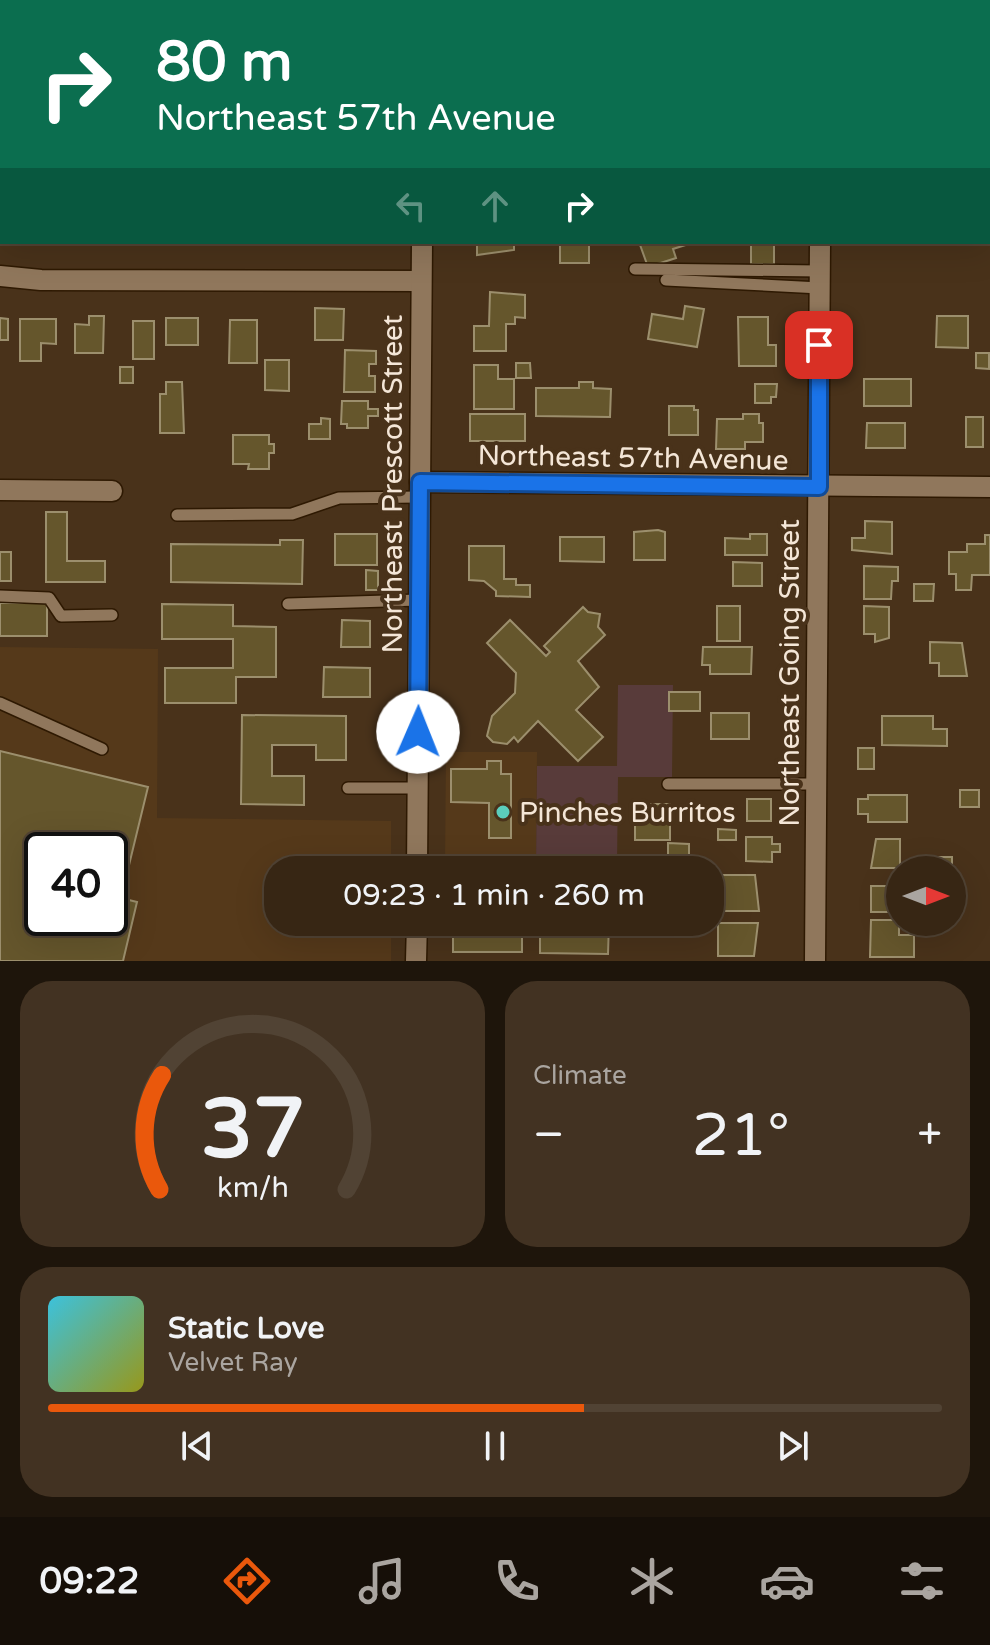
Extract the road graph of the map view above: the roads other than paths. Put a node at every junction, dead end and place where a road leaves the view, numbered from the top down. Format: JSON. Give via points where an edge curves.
{"nodes":[{"id":1,"x":422,"y":244,"type":"edge"},
{"id":2,"x":820,"y":244,"type":"edge"},
{"id":3,"x":635,"y":269,"type":"dead end"},
{"id":4,"x":0,"y":276,"type":"edge"},
{"id":5,"x":666,"y":280,"type":"dead end"},
{"id":6,"x":820,"y":280,"type":"junction"},
{"id":7,"x":421,"y":281,"type":"junction"},
{"id":8,"x":819,"y":487,"type":"junction"},
{"id":9,"x":990,"y":487,"type":"edge"},
{"id":10,"x":420,"y":489,"type":"junction"},
{"id":11,"x":0,"y":490,"type":"edge"},
{"id":12,"x":112,"y":491,"type":"dead end"},
{"id":13,"x":177,"y":515,"type":"dead end"},
{"id":14,"x":0,"y":596,"type":"edge"},
{"id":15,"x":419,"y":600,"type":"junction"},
{"id":16,"x":288,"y":604,"type":"dead end"},
{"id":17,"x":112,"y":615,"type":"dead end"},
{"id":18,"x":0,"y":703,"type":"edge"},
{"id":19,"x":102,"y":749,"type":"dead end"},
{"id":20,"x":668,"y":784,"type":"dead end"},
{"id":21,"x":816,"y":784,"type":"junction"},
{"id":22,"x":348,"y":788,"type":"dead end"},
{"id":23,"x":418,"y":788,"type":"junction"},
{"id":24,"x":417,"y":856,"type":"edge"},
{"id":25,"x":417,"y":936,"type":"edge"},
{"id":26,"x":416,"y":961,"type":"edge"},
{"id":27,"x":815,"y":961,"type":"edge"}],
"edges":[{"from":1,"to":7,"type":"street","name":"Northeast Prescott Street"},
{"from":2,"to":6,"type":"street","name":"Northeast Going Street"},
{"from":3,"to":6,"type":"lane"},
{"from":4,"to":7,"type":"street"},
{"from":5,"to":6,"type":"lane"},
{"from":6,"to":8,"type":"street","name":"Northeast Going Street"},
{"from":7,"to":10,"type":"street","name":"Northeast Prescott Street"},
{"from":8,"to":9,"type":"street","name":"Northeast 57th Avenue"},
{"from":8,"to":10,"type":"street","name":"Northeast 57th Avenue"},
{"from":8,"to":21,"type":"street","name":"Northeast Going Street"},
{"from":10,"to":13,"type":"lane","via":[[339,498],[292,514]]},
{"from":10,"to":15,"type":"street","name":"Northeast Prescott Street"},
{"from":11,"to":12,"type":"street"},
{"from":14,"to":17,"type":"lane","via":[[49,598],[61,616]]},
{"from":15,"to":16,"type":"lane"},
{"from":15,"to":23,"type":"street","name":"Northeast Prescott Street"},
{"from":18,"to":19,"type":"lane"},
{"from":20,"to":21,"type":"lane"},
{"from":21,"to":27,"type":"street","name":"Northeast Going Street"},
{"from":22,"to":23,"type":"lane"},
{"from":23,"to":24,"type":"street","name":"Northeast Prescott Street"},
{"from":25,"to":26,"type":"street"}]}
